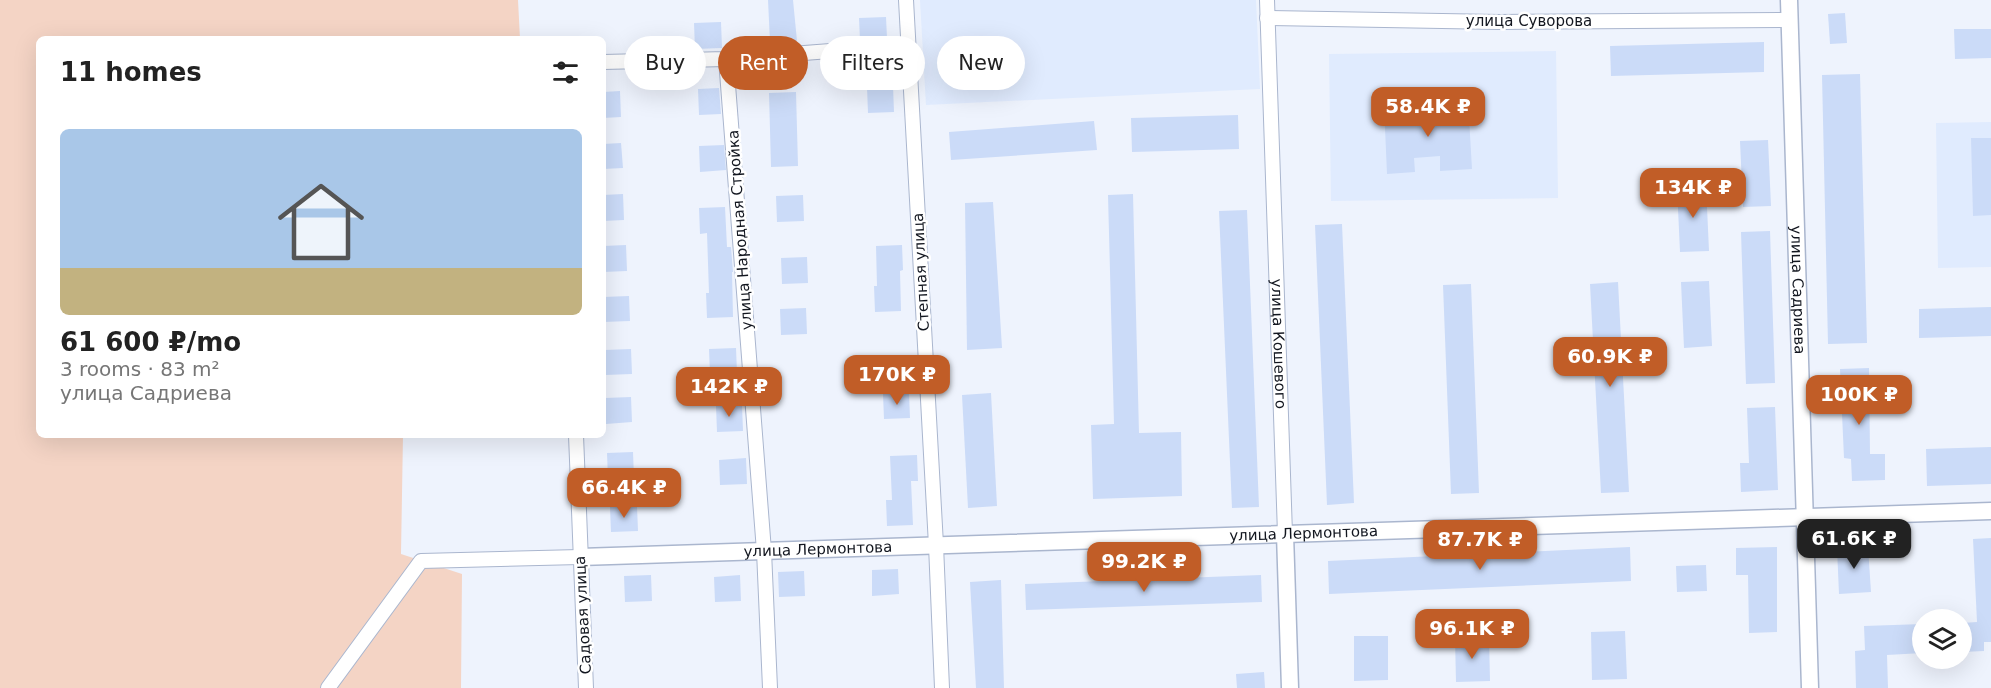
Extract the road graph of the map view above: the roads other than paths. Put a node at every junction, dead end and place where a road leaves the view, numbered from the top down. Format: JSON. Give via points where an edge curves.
{"nodes":[{"id":1,"x":906,"y":0,"type":"edge"},
{"id":2,"x":1267,"y":0,"type":"edge"},
{"id":3,"x":1789,"y":0,"type":"edge"},
{"id":4,"x":1267,"y":18,"type":"junction"},
{"id":5,"x":1790,"y":20,"type":"junction"},
{"id":6,"x":908,"y":36,"type":"edge"},
{"id":7,"x":718,"y":59,"type":"edge"},
{"id":8,"x":606,"y":62,"type":"edge"},
{"id":9,"x":728,"y":90,"type":"edge"},
{"id":10,"x":911,"y":90,"type":"edge"},
{"id":11,"x":576,"y":438,"type":"edge"},
{"id":12,"x":1991,"y":511,"type":"edge"},
{"id":13,"x":1805,"y":517,"type":"junction"},
{"id":14,"x":1285,"y":534,"type":"junction"},
{"id":15,"x":936,"y":545,"type":"junction"},
{"id":16,"x":764,"y":551,"type":"junction"},
{"id":17,"x":580,"y":557,"type":"junction"},
{"id":18,"x":328,"y":688,"type":"edge"},
{"id":19,"x":586,"y":688,"type":"edge"},
{"id":20,"x":770,"y":688,"type":"edge"},
{"id":21,"x":942,"y":688,"type":"edge"},
{"id":22,"x":1290,"y":688,"type":"edge"},
{"id":23,"x":1810,"y":688,"type":"edge"}],
"edges":[{"from":1,"to":6,"type":"street","name":"Степная улица"},
{"from":2,"to":4,"type":"street","name":"улица Кошевого"},
{"from":3,"to":5,"type":"street","name":"улица Садриева"},
{"from":4,"to":5,"type":"street","name":"улица Суворова","via":[[1499,22]]},
{"from":4,"to":14,"type":"street","name":"улица Кошевого"},
{"from":5,"to":13,"type":"street","name":"улица Садриева"},
{"from":7,"to":8,"type":"street"},
{"from":9,"to":16,"type":"street","name":"улица Народная Стройка"},
{"from":10,"to":15,"type":"street","name":"Степная улица"},
{"from":11,"to":17,"type":"street","name":"Садовая улица"},
{"from":12,"to":13,"type":"street","name":"улица Лермонтова"},
{"from":13,"to":14,"type":"street","name":"улица Лермонтова"},
{"from":13,"to":23,"type":"street","name":"улица Садриева"},
{"from":14,"to":15,"type":"street","name":"улица Лермонтова"},
{"from":14,"to":22,"type":"street","name":"улица Кошевого"},
{"from":15,"to":16,"type":"street","name":"улица Лермонтова"},
{"from":15,"to":21,"type":"street","name":"Степная улица"},
{"from":16,"to":17,"type":"street","name":"улица Лермонтова"},
{"from":16,"to":20,"type":"street","name":"улица Народная Стройка"},
{"from":17,"to":18,"type":"street","via":[[421,561]]},
{"from":17,"to":19,"type":"street","name":"Садовая улица"}]}
